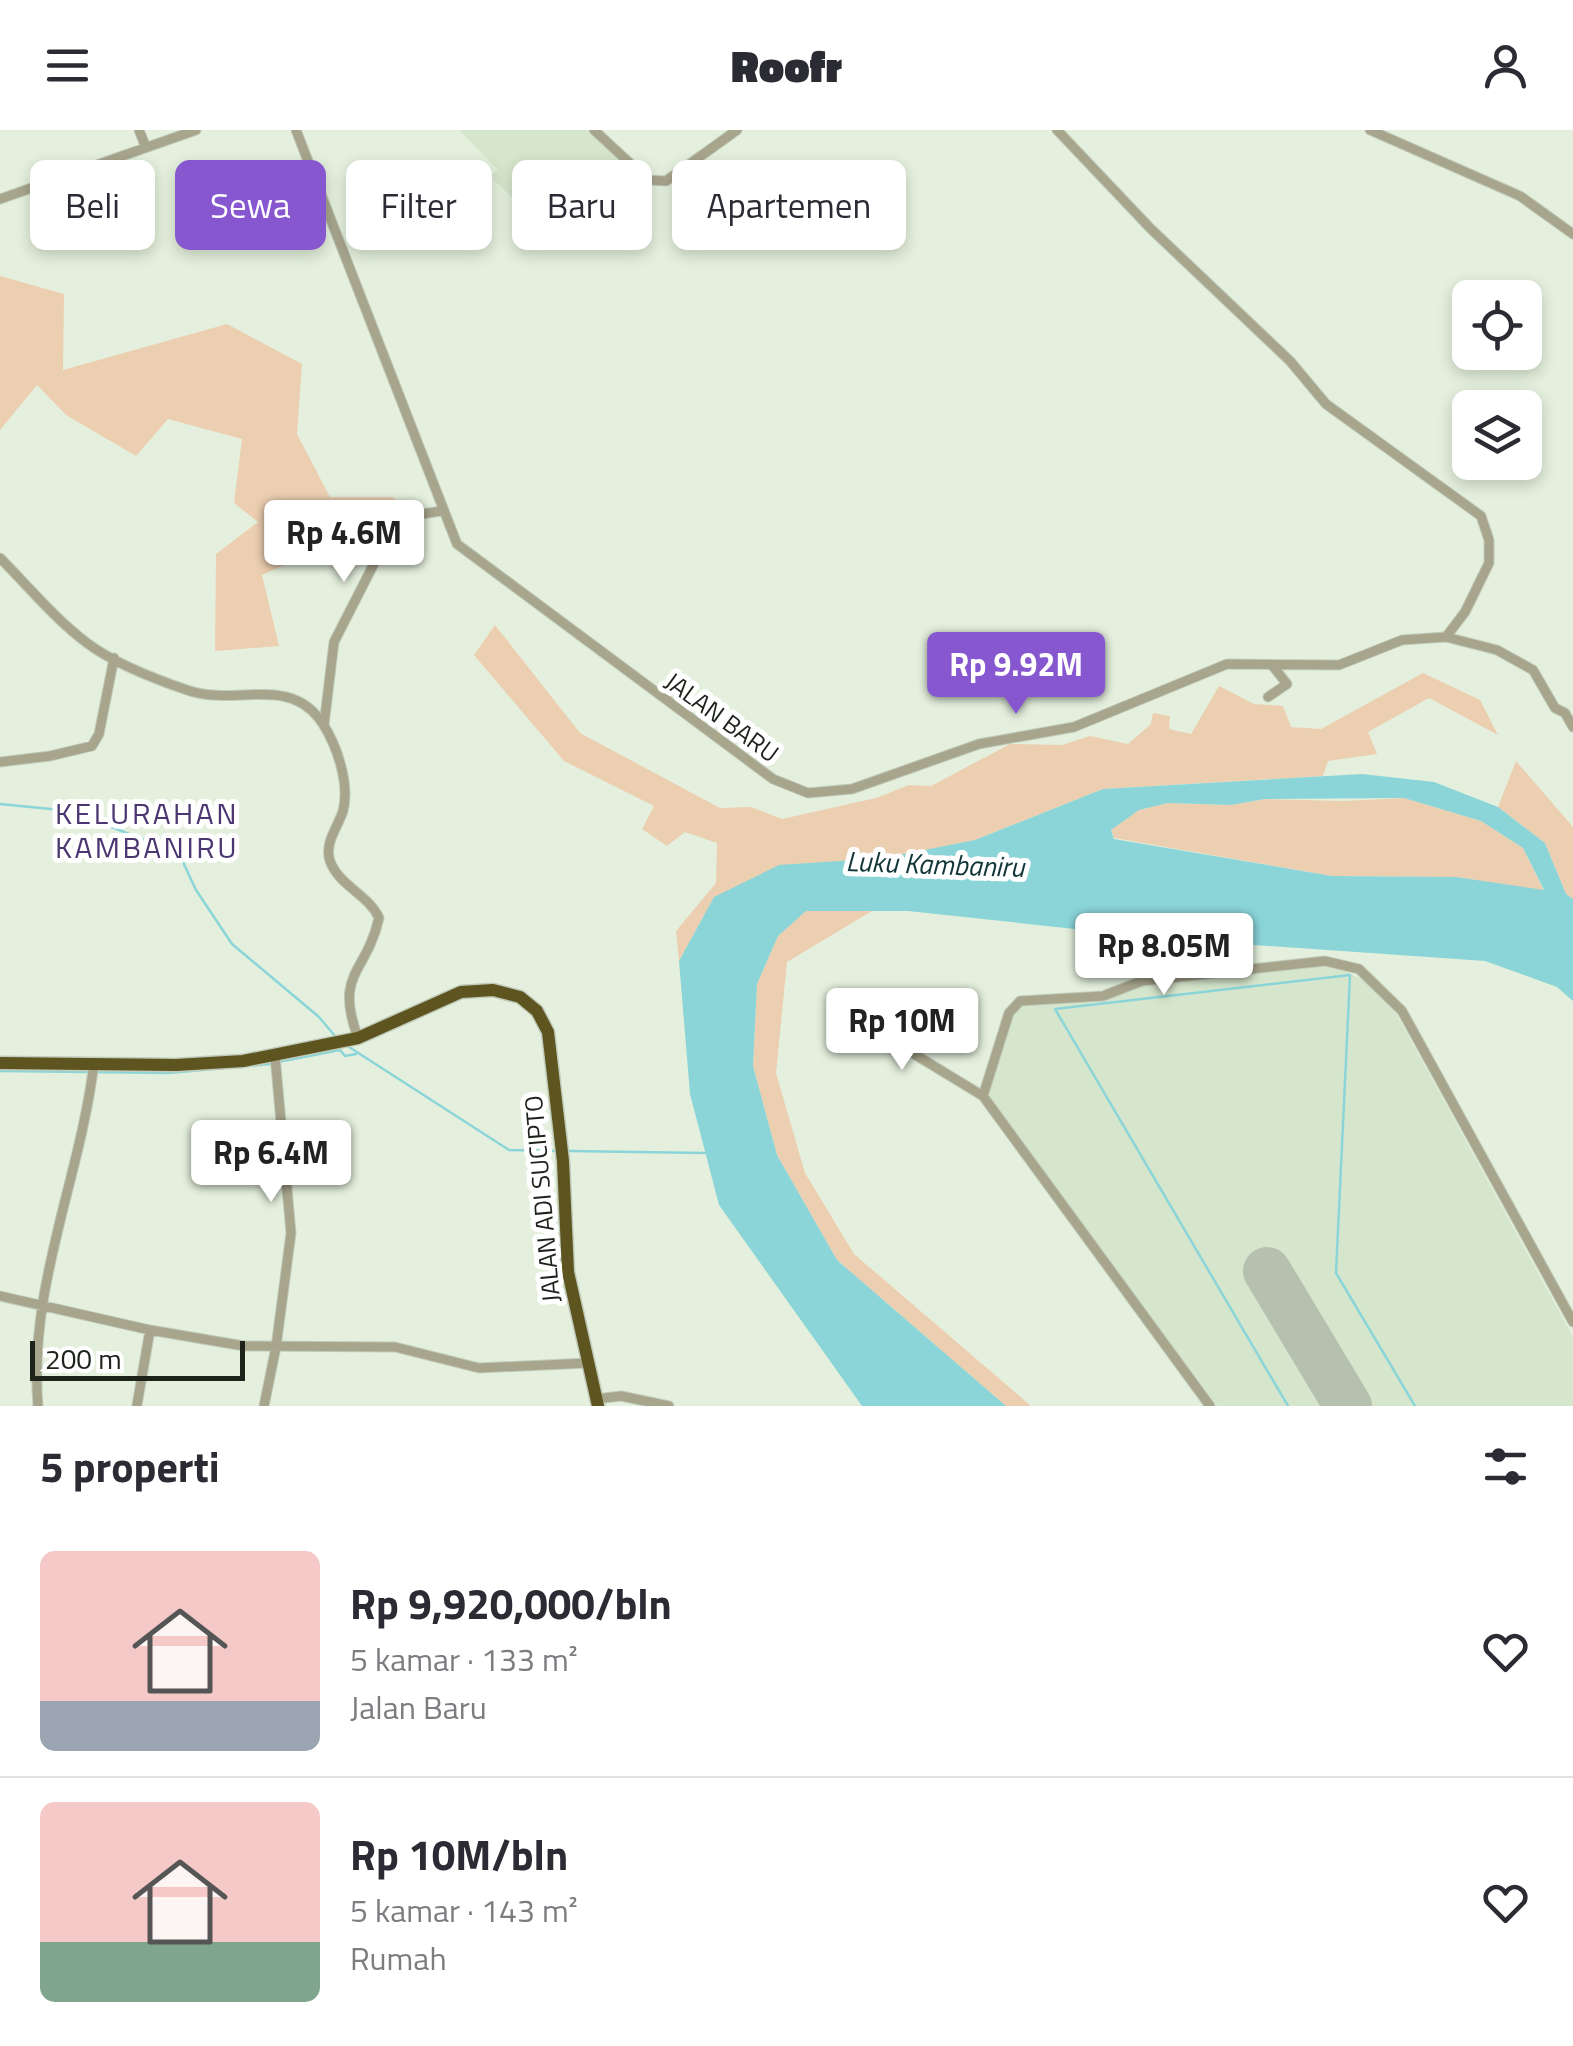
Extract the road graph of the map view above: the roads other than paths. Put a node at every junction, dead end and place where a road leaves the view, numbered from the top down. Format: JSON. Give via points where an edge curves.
{"nodes":[{"id":1,"x":139,"y":130,"type":"edge"},
{"id":2,"x":196,"y":130,"type":"edge"},
{"id":3,"x":296,"y":130,"type":"edge"},
{"id":4,"x":594,"y":130,"type":"edge"},
{"id":5,"x":738,"y":130,"type":"edge"},
{"id":6,"x":1057,"y":130,"type":"edge"},
{"id":7,"x":1370,"y":130,"type":"edge"},
{"id":8,"x":145,"y":145,"type":"junction"},
{"id":9,"x":0,"y":199,"type":"edge"},
{"id":10,"x":1573,"y":234,"type":"edge"},
{"id":11,"x":442,"y":512,"type":"junction"},
{"id":12,"x":0,"y":558,"type":"edge"},
{"id":13,"x":1446,"y":637,"type":"junction"},
{"id":14,"x":114,"y":658,"type":"junction"},
{"id":15,"x":1272,"y":665,"type":"junction"},
{"id":16,"x":1268,"y":697,"type":"dead end"},
{"id":17,"x":1569,"y":712,"type":"edge"},
{"id":18,"x":324,"y":726,"type":"junction"},
{"id":19,"x":1573,"y":726,"type":"edge"},
{"id":20,"x":0,"y":762,"type":"edge"},
{"id":21,"x":844,"y":1012,"type":"dead end"},
{"id":22,"x":356,"y":1039,"type":"junction"},
{"id":23,"x":276,"y":1060,"type":"junction"},
{"id":24,"x":0,"y":1063,"type":"edge"},
{"id":25,"x":93,"y":1069,"type":"junction"},
{"id":26,"x":983,"y":1096,"type":"junction"},
{"id":27,"x":0,"y":1296,"type":"edge"},
{"id":28,"x":42,"y":1304,"type":"junction"},
{"id":29,"x":1573,"y":1322,"type":"edge"},
{"id":30,"x":150,"y":1330,"type":"junction"},
{"id":31,"x":276,"y":1347,"type":"junction"},
{"id":32,"x":588,"y":1363,"type":"junction"},
{"id":33,"x":597,"y":1402,"type":"edge"},
{"id":34,"x":137,"y":1404,"type":"edge"},
{"id":35,"x":38,"y":1406,"type":"edge"},
{"id":36,"x":264,"y":1406,"type":"edge"},
{"id":37,"x":669,"y":1406,"type":"edge"},
{"id":38,"x":1210,"y":1406,"type":"edge"}],
"edges":[{"from":1,"to":8,"type":"street"},
{"from":2,"to":8,"type":"street"},
{"from":3,"to":11,"type":"street","name":"JALAN BARU"},
{"from":4,"to":5,"type":"street","via":[[658,182]]},
{"from":6,"to":13,"type":"street","via":[[1326,404],[1480,516],[1489,563]]},
{"from":7,"to":10,"type":"street","via":[[1520,196]]},
{"from":8,"to":9,"type":"street"},
{"from":11,"to":15,"type":"street","name":"JALAN BARU","via":[[457,544],[488,571],[773,779],[808,793],[869,784],[979,744],[1074,727],[1227,664]]},
{"from":11,"to":18,"type":"street","via":[[409,516],[382,548],[334,642]]},
{"from":12,"to":14,"type":"street","via":[[68,628]]},
{"from":13,"to":15,"type":"street","name":"JALAN BARU","via":[[1388,644],[1339,665]]},
{"from":13,"to":17,"type":"street","via":[[1497,650],[1533,670],[1555,708]]},
{"from":14,"to":18,"type":"street","via":[[207,695],[289,696]]},
{"from":14,"to":20,"type":"street","via":[[92,746]]},
{"from":15,"to":16,"type":"street","via":[[1287,684]]},
{"from":17,"to":19,"type":"street"},
{"from":18,"to":22,"type":"street","via":[[345,792],[330,862],[379,918],[349,984]]},
{"from":21,"to":26,"type":"street"},
{"from":22,"to":23,"type":"highway"},
{"from":22,"to":32,"type":"highway","name":"JALAN ADI SUCIPTO","via":[[460,992],[493,990],[520,997],[537,1011],[548,1032],[569,1285]]},
{"from":23,"to":25,"type":"highway"},
{"from":23,"to":31,"type":"street","via":[[292,1232]]},
{"from":24,"to":25,"type":"highway"},
{"from":25,"to":28,"type":"street"},
{"from":26,"to":29,"type":"street","via":[[1009,1013],[1020,1001],[1103,996],[1142,981],[1325,961],[1352,967],[1402,1010]]},
{"from":26,"to":38,"type":"street"},
{"from":27,"to":28,"type":"street"},
{"from":28,"to":30,"type":"street"},
{"from":28,"to":35,"type":"street"},
{"from":30,"to":31,"type":"street"},
{"from":30,"to":34,"type":"street"},
{"from":31,"to":32,"type":"street","via":[[394,1348],[479,1368]]},
{"from":31,"to":36,"type":"street"},
{"from":32,"to":33,"type":"highway","name":"JALAN ADI SUCIPTO"},
{"from":33,"to":37,"type":"street","via":[[622,1396]]}]}
